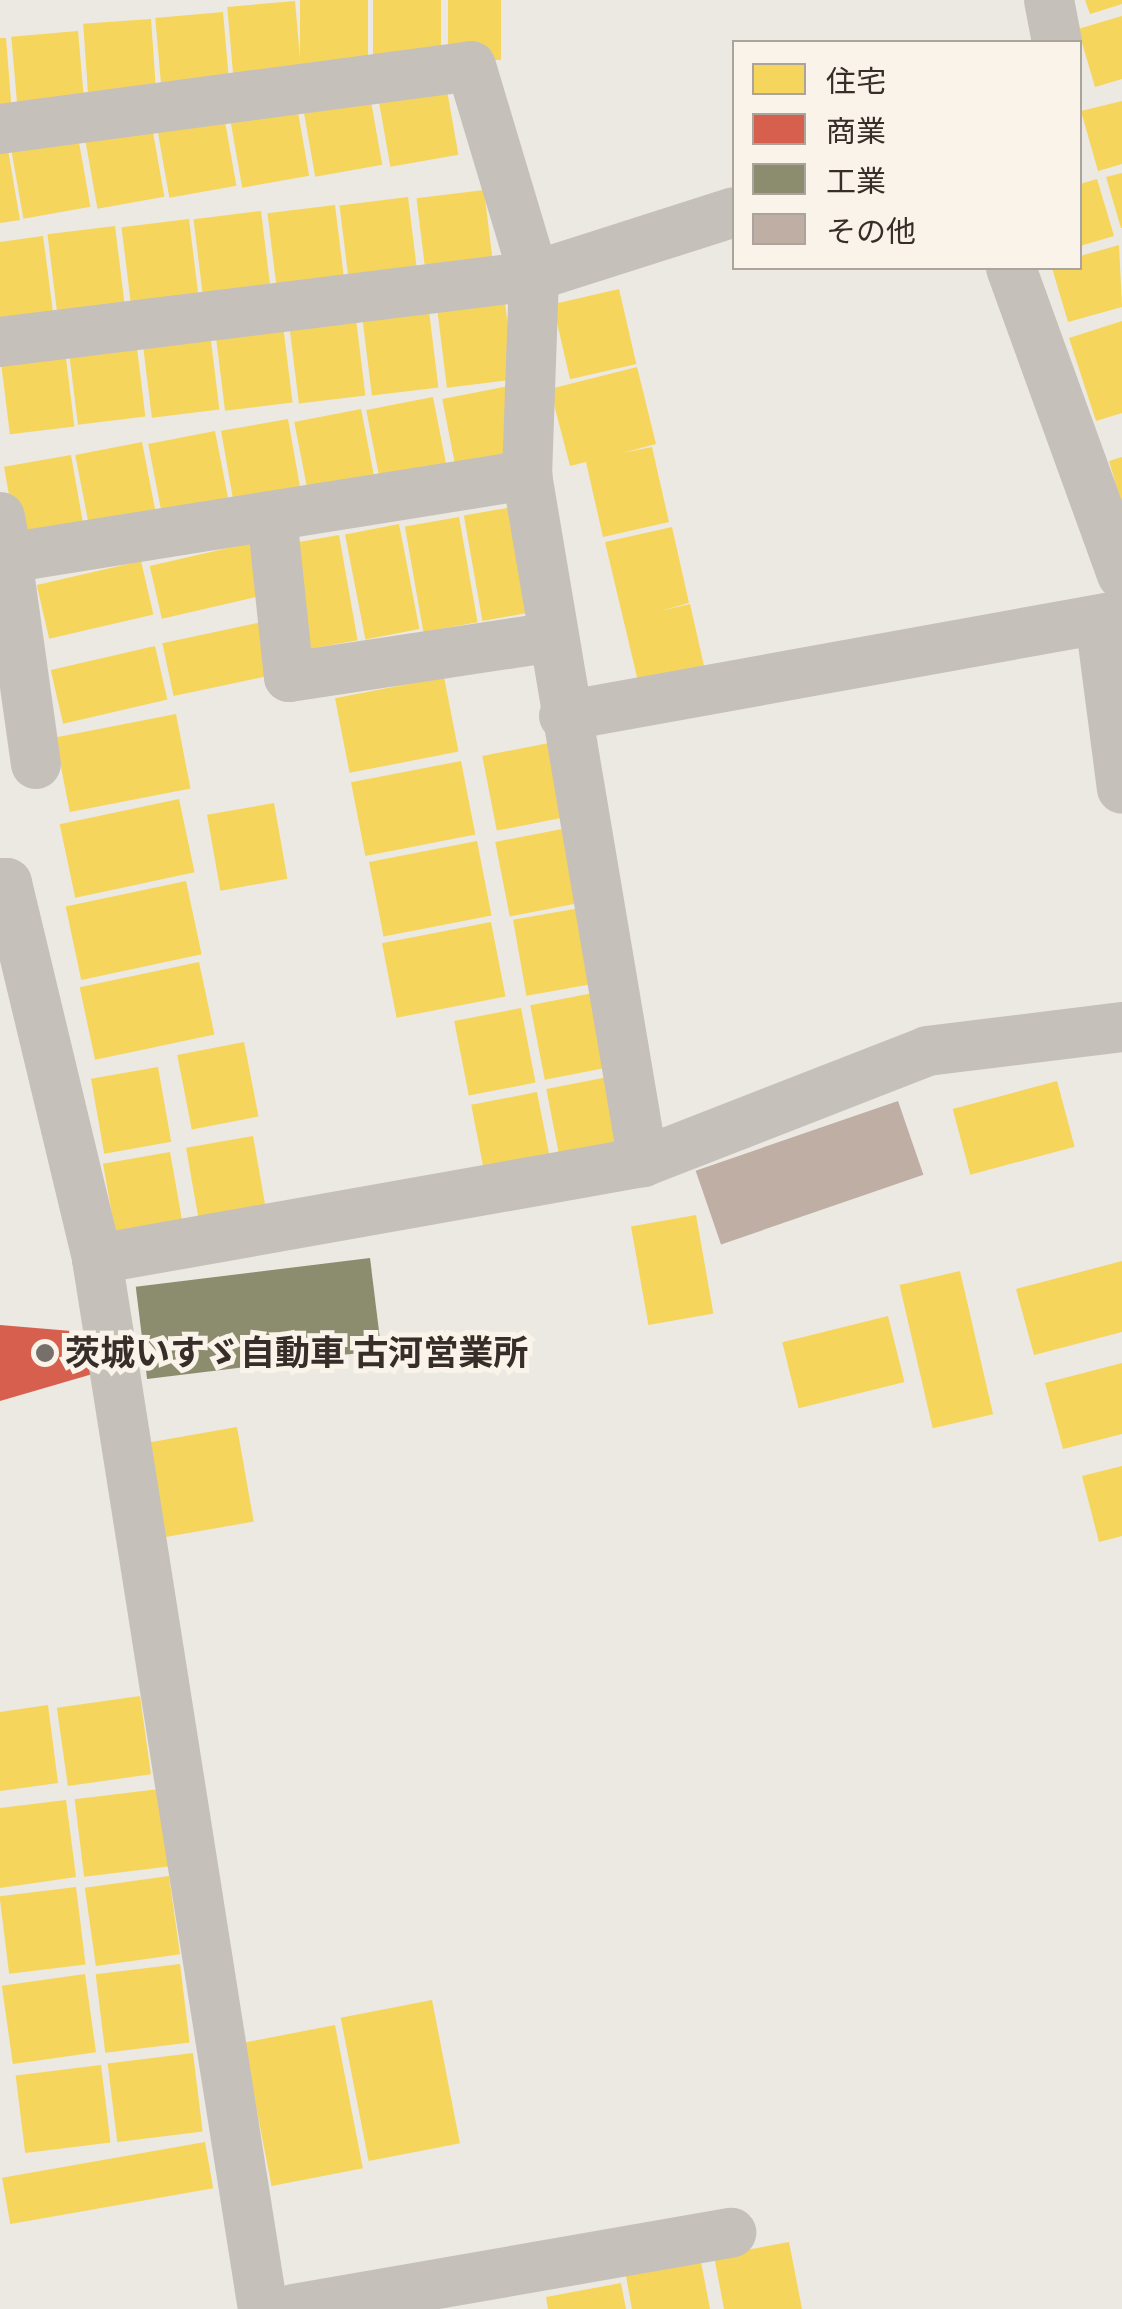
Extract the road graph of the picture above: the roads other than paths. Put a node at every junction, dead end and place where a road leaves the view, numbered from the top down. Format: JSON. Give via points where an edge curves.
{"nodes":[{"id":1,"x":1049,"y":0,"type":"edge"},
{"id":2,"x":1057,"y":40,"type":"edge"},
{"id":3,"x":0,"y":129,"type":"edge"},
{"id":4,"x":732,"y":213,"type":"edge"},
{"id":5,"x":1012,"y":270,"type":"edge"},
{"id":6,"x":534,"y":276,"type":"junction"},
{"id":7,"x":0,"y":342,"type":"edge"},
{"id":8,"x":527,"y":474,"type":"junction"},
{"id":9,"x":272,"y":516,"type":"junction"},
{"id":10,"x":4,"y":538,"type":"edge"},
{"id":11,"x":1122,"y":576,"type":"edge"},
{"id":12,"x":1111,"y":618,"type":"edge"},
{"id":13,"x":552,"y":637,"type":"junction"},
{"id":14,"x":564,"y":716,"type":"junction"},
{"id":15,"x":36,"y":764,"type":"dead end"},
{"id":16,"x":1122,"y":789,"type":"edge"},
{"id":17,"x":0,"y":882,"type":"edge"},
{"id":18,"x":1122,"y":1027,"type":"edge"},
{"id":19,"x":643,"y":1162,"type":"junction"},
{"id":20,"x":98,"y":1259,"type":"junction"},
{"id":21,"x":731,"y":2233,"type":"dead end"},
{"id":22,"x":262,"y":2309,"type":"edge"},
{"id":23,"x":294,"y":2309,"type":"edge"}],
"edges":[{"from":1,"to":2,"type":"street"},
{"from":3,"to":6,"type":"street","via":[[472,66]]},
{"from":4,"to":6,"type":"street"},
{"from":5,"to":11,"type":"street"},
{"from":6,"to":7,"type":"street"},
{"from":6,"to":8,"type":"street"},
{"from":8,"to":9,"type":"street"},
{"from":8,"to":13,"type":"street"},
{"from":9,"to":10,"type":"street"},
{"from":9,"to":13,"type":"street","via":[[289,677]]},
{"from":10,"to":15,"type":"street"},
{"from":12,"to":14,"type":"street"},
{"from":12,"to":16,"type":"street"},
{"from":13,"to":14,"type":"street"},
{"from":14,"to":19,"type":"street"},
{"from":17,"to":20,"type":"street","via":[[7,882]]},
{"from":18,"to":19,"type":"street","via":[[927,1050]]},
{"from":19,"to":20,"type":"street"},
{"from":20,"to":22,"type":"street"},
{"from":21,"to":23,"type":"street"}]}
